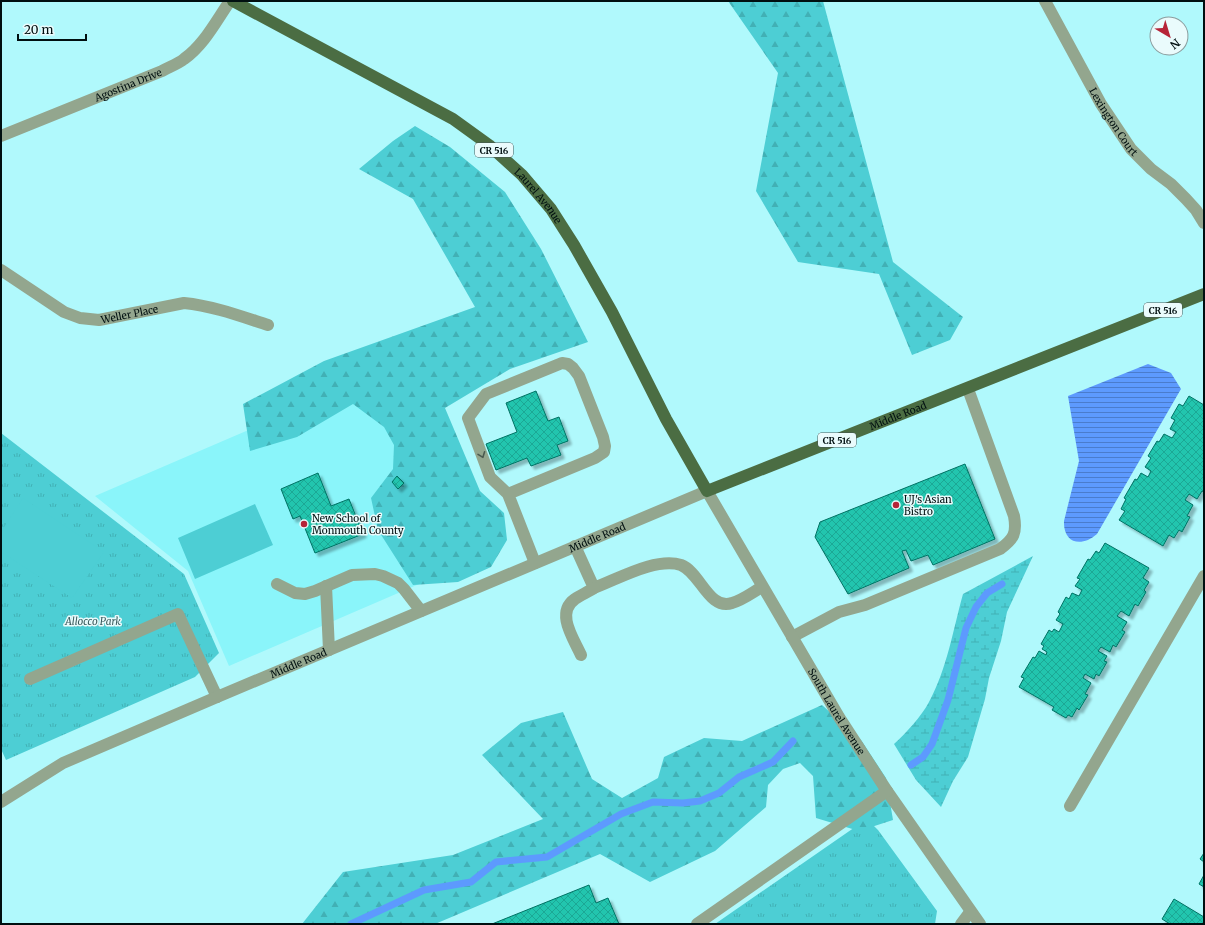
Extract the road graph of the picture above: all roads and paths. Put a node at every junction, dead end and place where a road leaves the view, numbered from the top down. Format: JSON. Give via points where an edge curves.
{"nodes":[{"id":1,"x":230,"y":1,"type":"edge"},
{"id":2,"x":233,"y":1,"type":"edge"},
{"id":3,"x":1046,"y":1,"type":"edge"},
{"id":4,"x":1,"y":136,"type":"edge"},
{"id":5,"x":1204,"y":223,"type":"edge"},
{"id":6,"x":1,"y":270,"type":"edge"},
{"id":7,"x":1204,"y":294,"type":"edge"},
{"id":8,"x":268,"y":325,"type":"dead end"},
{"id":9,"x":968,"y":389,"type":"junction"},
{"id":10,"x":707,"y":491,"type":"junction"},
{"id":11,"x":508,"y":494,"type":"junction"},
{"id":12,"x":575,"y":546,"type":"junction"},
{"id":13,"x":535,"y":563,"type":"junction"},
{"id":14,"x":1204,"y":576,"type":"edge"},
{"id":15,"x":277,"y":584,"type":"dead end"},
{"id":16,"x":326,"y":586,"type":"junction"},
{"id":17,"x":762,"y":587,"type":"junction"},
{"id":18,"x":594,"y":588,"type":"junction"},
{"id":19,"x":421,"y":611,"type":"junction"},
{"id":20,"x":792,"y":637,"type":"junction"},
{"id":21,"x":329,"y":650,"type":"junction"},
{"id":22,"x":581,"y":655,"type":"dead end"},
{"id":23,"x":30,"y":679,"type":"dead end"},
{"id":24,"x":217,"y":696,"type":"junction"},
{"id":25,"x":887,"y":791,"type":"junction"},
{"id":26,"x":1,"y":802,"type":"edge"},
{"id":27,"x":1070,"y":806,"type":"dead end"},
{"id":28,"x":970,"y":912,"type":"junction"},
{"id":29,"x":696,"y":924,"type":"edge"},
{"id":30,"x":961,"y":924,"type":"edge"},
{"id":31,"x":980,"y":924,"type":"edge"}],
"edges":[{"from":1,"to":4,"type":"street","name":"Agostina Drive","via":[[205,38],[183,60],[162,71]]},
{"from":2,"to":10,"type":"main road","name":"Laurel Avenue","number":"CR 516","via":[[453,119],[489,145],[522,175],[551,209],[574,245]]},
{"from":3,"to":5,"type":"street","name":"Lexington Court","via":[[1101,104],[1131,149],[1186,199]]},
{"from":6,"to":8,"type":"street","name":"Weller Place","via":[[64,312],[80,318],[100,320],[184,303],[197,304]]},
{"from":7,"to":9,"type":"main road","name":"Middle Road","number":"CR 516"},
{"from":9,"to":10,"type":"main road","name":"Middle Road","number":"CR 516"},
{"from":9,"to":20,"type":"street","via":[[1014,516],[1015,533],[1010,542],[1000,549],[865,605],[839,612]]},
{"from":10,"to":12,"type":"street","name":"Middle Road"},
{"from":10,"to":17,"type":"street","name":"South Laurel Avenue"},
{"from":11,"to":11,"type":"street","one_way":true,"via":[[604,452],[603,437],[579,376],[568,364],[562,363],[486,394],[468,418],[490,477]]},
{"from":11,"to":13,"type":"street"},
{"from":12,"to":13,"type":"street","name":"Middle Road"},
{"from":12,"to":18,"type":"street"},
{"from":13,"to":19,"type":"street","name":"Middle Road"},
{"from":14,"to":27,"type":"street"},
{"from":15,"to":16,"type":"street","via":[[295,593],[305,594]]},
{"from":16,"to":19,"type":"street","via":[[352,576],[383,576],[398,583]]},
{"from":16,"to":21,"type":"street"},
{"from":17,"to":18,"type":"street","via":[[732,603],[725,604],[712,598],[688,569],[681,565],[663,563]]},
{"from":17,"to":20,"type":"street","name":"South Laurel Avenue"},
{"from":18,"to":22,"type":"street","via":[[569,604],[566,612],[566,619]]},
{"from":19,"to":21,"type":"street","name":"Middle Road"},
{"from":20,"to":25,"type":"street","name":"South Laurel Avenue","via":[[839,717]]},
{"from":21,"to":24,"type":"street","name":"Middle Road"},
{"from":23,"to":24,"type":"street","via":[[178,614]]},
{"from":24,"to":26,"type":"street","name":"Middle Road","via":[[63,763]]},
{"from":25,"to":28,"type":"street","name":"South Laurel Avenue"},
{"from":25,"to":29,"type":"street"},
{"from":28,"to":30,"type":"street"},
{"from":28,"to":31,"type":"street","name":"South Laurel Avenue"}]}
